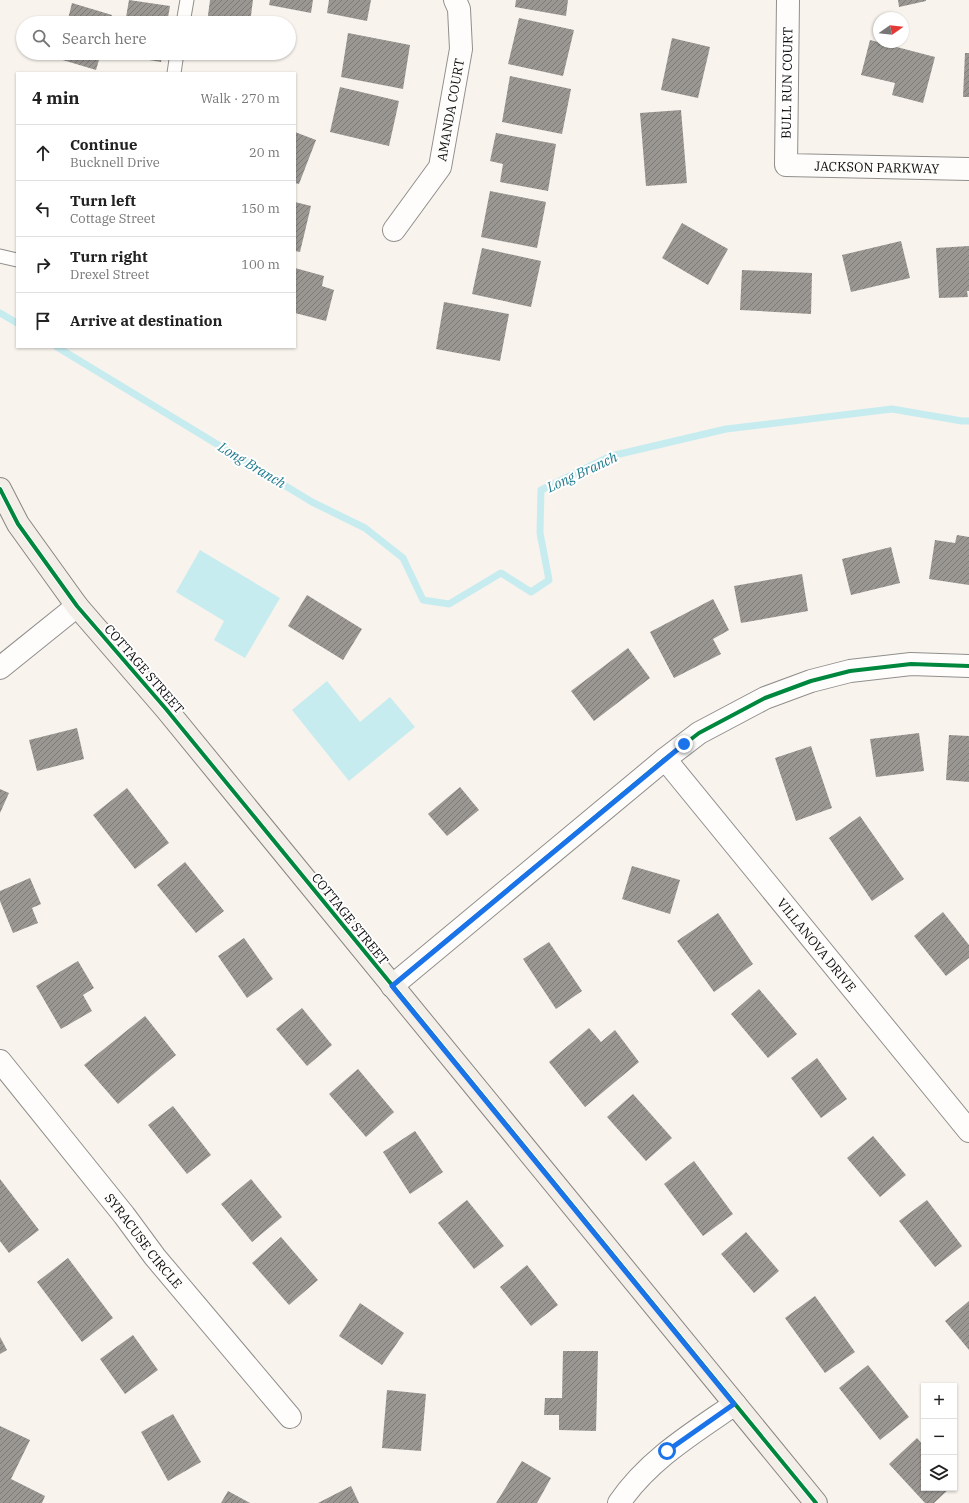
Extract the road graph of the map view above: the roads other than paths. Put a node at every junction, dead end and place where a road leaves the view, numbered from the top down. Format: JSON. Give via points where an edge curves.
{"nodes":[{"id":1,"x":187,"y":0,"type":"edge"},
{"id":2,"x":455,"y":0,"type":"edge"},
{"id":3,"x":788,"y":0,"type":"edge"},
{"id":4,"x":184,"y":16,"type":"edge"},
{"id":5,"x":176,"y":60,"type":"edge"},
{"id":6,"x":174,"y":72,"type":"edge"},
{"id":7,"x":786,"y":166,"type":"joint"},
{"id":8,"x":969,"y":169,"type":"edge"},
{"id":9,"x":394,"y":230,"type":"dead end"},
{"id":10,"x":0,"y":256,"type":"edge"},
{"id":11,"x":16,"y":260,"type":"edge"},
{"id":12,"x":0,"y":490,"type":"edge"},
{"id":13,"x":77,"y":606,"type":"junction"},
{"id":14,"x":969,"y":666,"type":"edge"},
{"id":15,"x":0,"y":668,"type":"edge"},
{"id":16,"x":665,"y":759,"type":"junction"},
{"id":17,"x":392,"y":986,"type":"junction"},
{"id":18,"x":0,"y":1061,"type":"edge"},
{"id":19,"x":969,"y":1131,"type":"edge"},
{"id":20,"x":734,"y":1404,"type":"junction"},
{"id":21,"x":290,"y":1417,"type":"dead end"},
{"id":22,"x":620,"y":1503,"type":"edge"},
{"id":23,"x":816,"y":1503,"type":"edge"}],
"edges":[{"from":1,"to":4,"type":"lane"},
{"from":2,"to":9,"type":"street","name":"AMANDA COURT","via":[[459,9],[461,49],[440,167]]},
{"from":3,"to":7,"type":"street","name":"BULL RUN COURT"},
{"from":5,"to":6,"type":"lane"},
{"from":7,"to":8,"type":"street","name":"JACKSON PARKWAY"},
{"from":10,"to":11,"type":"lane"},
{"from":12,"to":13,"type":"street","name":"COTTAGE STREET","via":[[18,524]]},
{"from":13,"to":15,"type":"street"},
{"from":13,"to":17,"type":"street","name":"COTTAGE STREET","via":[[166,709]]},
{"from":14,"to":16,"type":"street","via":[[911,664],[850,671],[812,681],[765,698],[699,733]]},
{"from":16,"to":17,"type":"street"},
{"from":16,"to":19,"type":"street","name":"VILLANOVA DRIVE"},
{"from":17,"to":20,"type":"street","name":"COTTAGE STREET"},
{"from":18,"to":21,"type":"street","name":"SYRACUSE CIRCLE","via":[[155,1257]]},
{"from":20,"to":22,"type":"street","via":[[667,1451],[628,1490]]},
{"from":20,"to":23,"type":"street","name":"COTTAGE STREET"}]}
